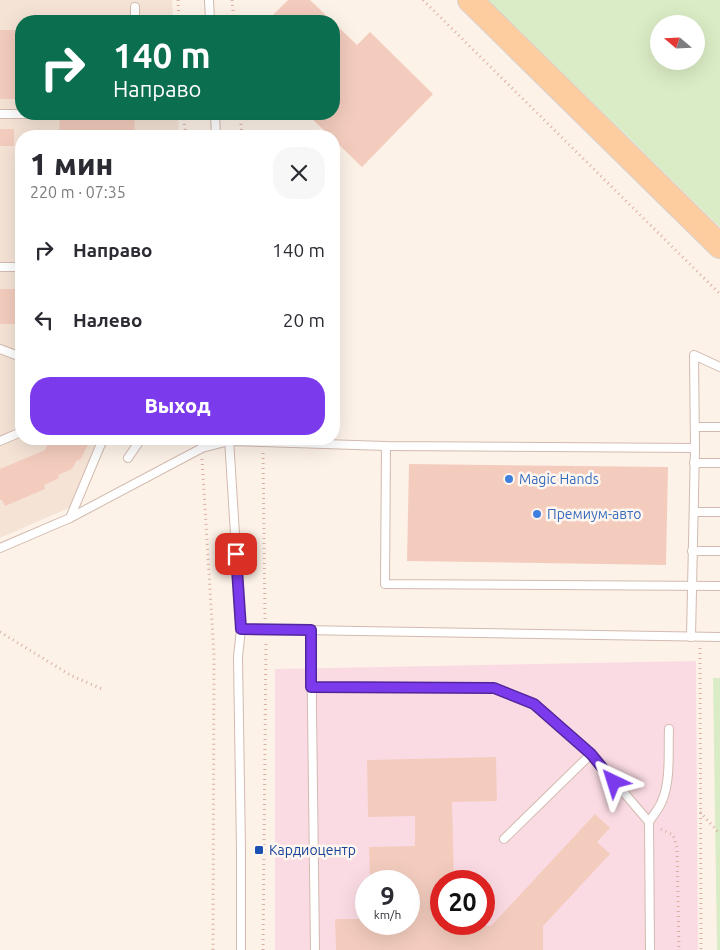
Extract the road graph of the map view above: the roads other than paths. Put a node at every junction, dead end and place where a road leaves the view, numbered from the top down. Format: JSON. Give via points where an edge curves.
{"nodes":[{"id":1,"x":209,"y":0,"type":"edge"},
{"id":2,"x":470,"y":0,"type":"edge"},
{"id":3,"x":135,"y":7,"type":"dead end"},
{"id":4,"x":135,"y":15,"type":"edge"},
{"id":5,"x":210,"y":15,"type":"edge"},
{"id":6,"x":0,"y":114,"type":"edge"},
{"id":7,"x":15,"y":114,"type":"edge"},
{"id":8,"x":720,"y":246,"type":"edge"},
{"id":9,"x":0,"y":267,"type":"edge"},
{"id":10,"x":15,"y":267,"type":"edge"},
{"id":11,"x":0,"y":349,"type":"edge"},
{"id":12,"x":15,"y":354,"type":"edge"},
{"id":13,"x":720,"y":367,"type":"edge"},
{"id":14,"x":695,"y":427,"type":"junction"},
{"id":15,"x":720,"y":427,"type":"edge"},
{"id":16,"x":15,"y":435,"type":"edge"},
{"id":17,"x":0,"y":441,"type":"edge"},
{"id":18,"x":100,"y":445,"type":"edge"},
{"id":19,"x":136,"y":445,"type":"edge"},
{"id":20,"x":212,"y":445,"type":"edge"},
{"id":21,"x":229,"y":445,"type":"edge"},
{"id":22,"x":340,"y":445,"type":"edge"},
{"id":23,"x":386,"y":446,"type":"junction"},
{"id":24,"x":695,"y":448,"type":"junction"},
{"id":25,"x":128,"y":458,"type":"dead end"},
{"id":26,"x":694,"y":463,"type":"junction"},
{"id":27,"x":720,"y":463,"type":"edge"},
{"id":28,"x":694,"y":512,"type":"junction"},
{"id":29,"x":720,"y":512,"type":"edge"},
{"id":30,"x":70,"y":518,"type":"junction"},
{"id":31,"x":0,"y":548,"type":"edge"},
{"id":32,"x":692,"y":551,"type":"junction"},
{"id":33,"x":720,"y":551,"type":"edge"},
{"id":34,"x":691,"y":586,"type":"junction"},
{"id":35,"x":720,"y":586,"type":"edge"},
{"id":36,"x":241,"y":629,"type":"junction"},
{"id":37,"x":311,"y":630,"type":"junction"},
{"id":38,"x":691,"y":637,"type":"junction"},
{"id":39,"x":720,"y":637,"type":"edge"},
{"id":40,"x":311,"y":687,"type":"junction"},
{"id":41,"x":669,"y":729,"type":"dead end"},
{"id":42,"x":591,"y":754,"type":"junction"},
{"id":43,"x":649,"y":822,"type":"junction"},
{"id":44,"x":504,"y":839,"type":"dead end"},
{"id":45,"x":241,"y":950,"type":"edge"},
{"id":46,"x":315,"y":950,"type":"edge"},
{"id":47,"x":650,"y":950,"type":"edge"}],
"edges":[{"from":1,"to":5,"type":"lane"},
{"from":2,"to":8,"type":"main road"},
{"from":3,"to":4,"type":"lane"},
{"from":6,"to":7,"type":"lane"},
{"from":9,"to":10,"type":"lane"},
{"from":11,"to":12,"type":"lane"},
{"from":13,"to":14,"type":"lane","via":[[694,355]]},
{"from":14,"to":15,"type":"lane"},
{"from":14,"to":24,"type":"lane"},
{"from":16,"to":17,"type":"lane"},
{"from":18,"to":30,"type":"lane"},
{"from":19,"to":25,"type":"lane"},
{"from":20,"to":30,"type":"lane"},
{"from":21,"to":36,"type":"lane"},
{"from":22,"to":23,"type":"lane"},
{"from":23,"to":24,"type":"lane"},
{"from":23,"to":34,"type":"lane","via":[[385,584]]},
{"from":24,"to":26,"type":"lane"},
{"from":26,"to":27,"type":"lane"},
{"from":26,"to":28,"type":"lane"},
{"from":28,"to":29,"type":"lane"},
{"from":28,"to":32,"type":"lane"},
{"from":30,"to":31,"type":"lane"},
{"from":32,"to":33,"type":"lane"},
{"from":32,"to":34,"type":"lane"},
{"from":34,"to":35,"type":"lane"},
{"from":34,"to":38,"type":"lane"},
{"from":36,"to":37,"type":"lane"},
{"from":36,"to":45,"type":"lane","via":[[238,656]]},
{"from":37,"to":38,"type":"lane"},
{"from":37,"to":40,"type":"lane"},
{"from":38,"to":39,"type":"lane"},
{"from":40,"to":42,"type":"lane","via":[[494,688],[534,704]]},
{"from":40,"to":46,"type":"lane"},
{"from":41,"to":43,"type":"lane","via":[[665,791]]},
{"from":42,"to":43,"type":"lane"},
{"from":42,"to":44,"type":"lane"},
{"from":43,"to":47,"type":"lane"}]}
